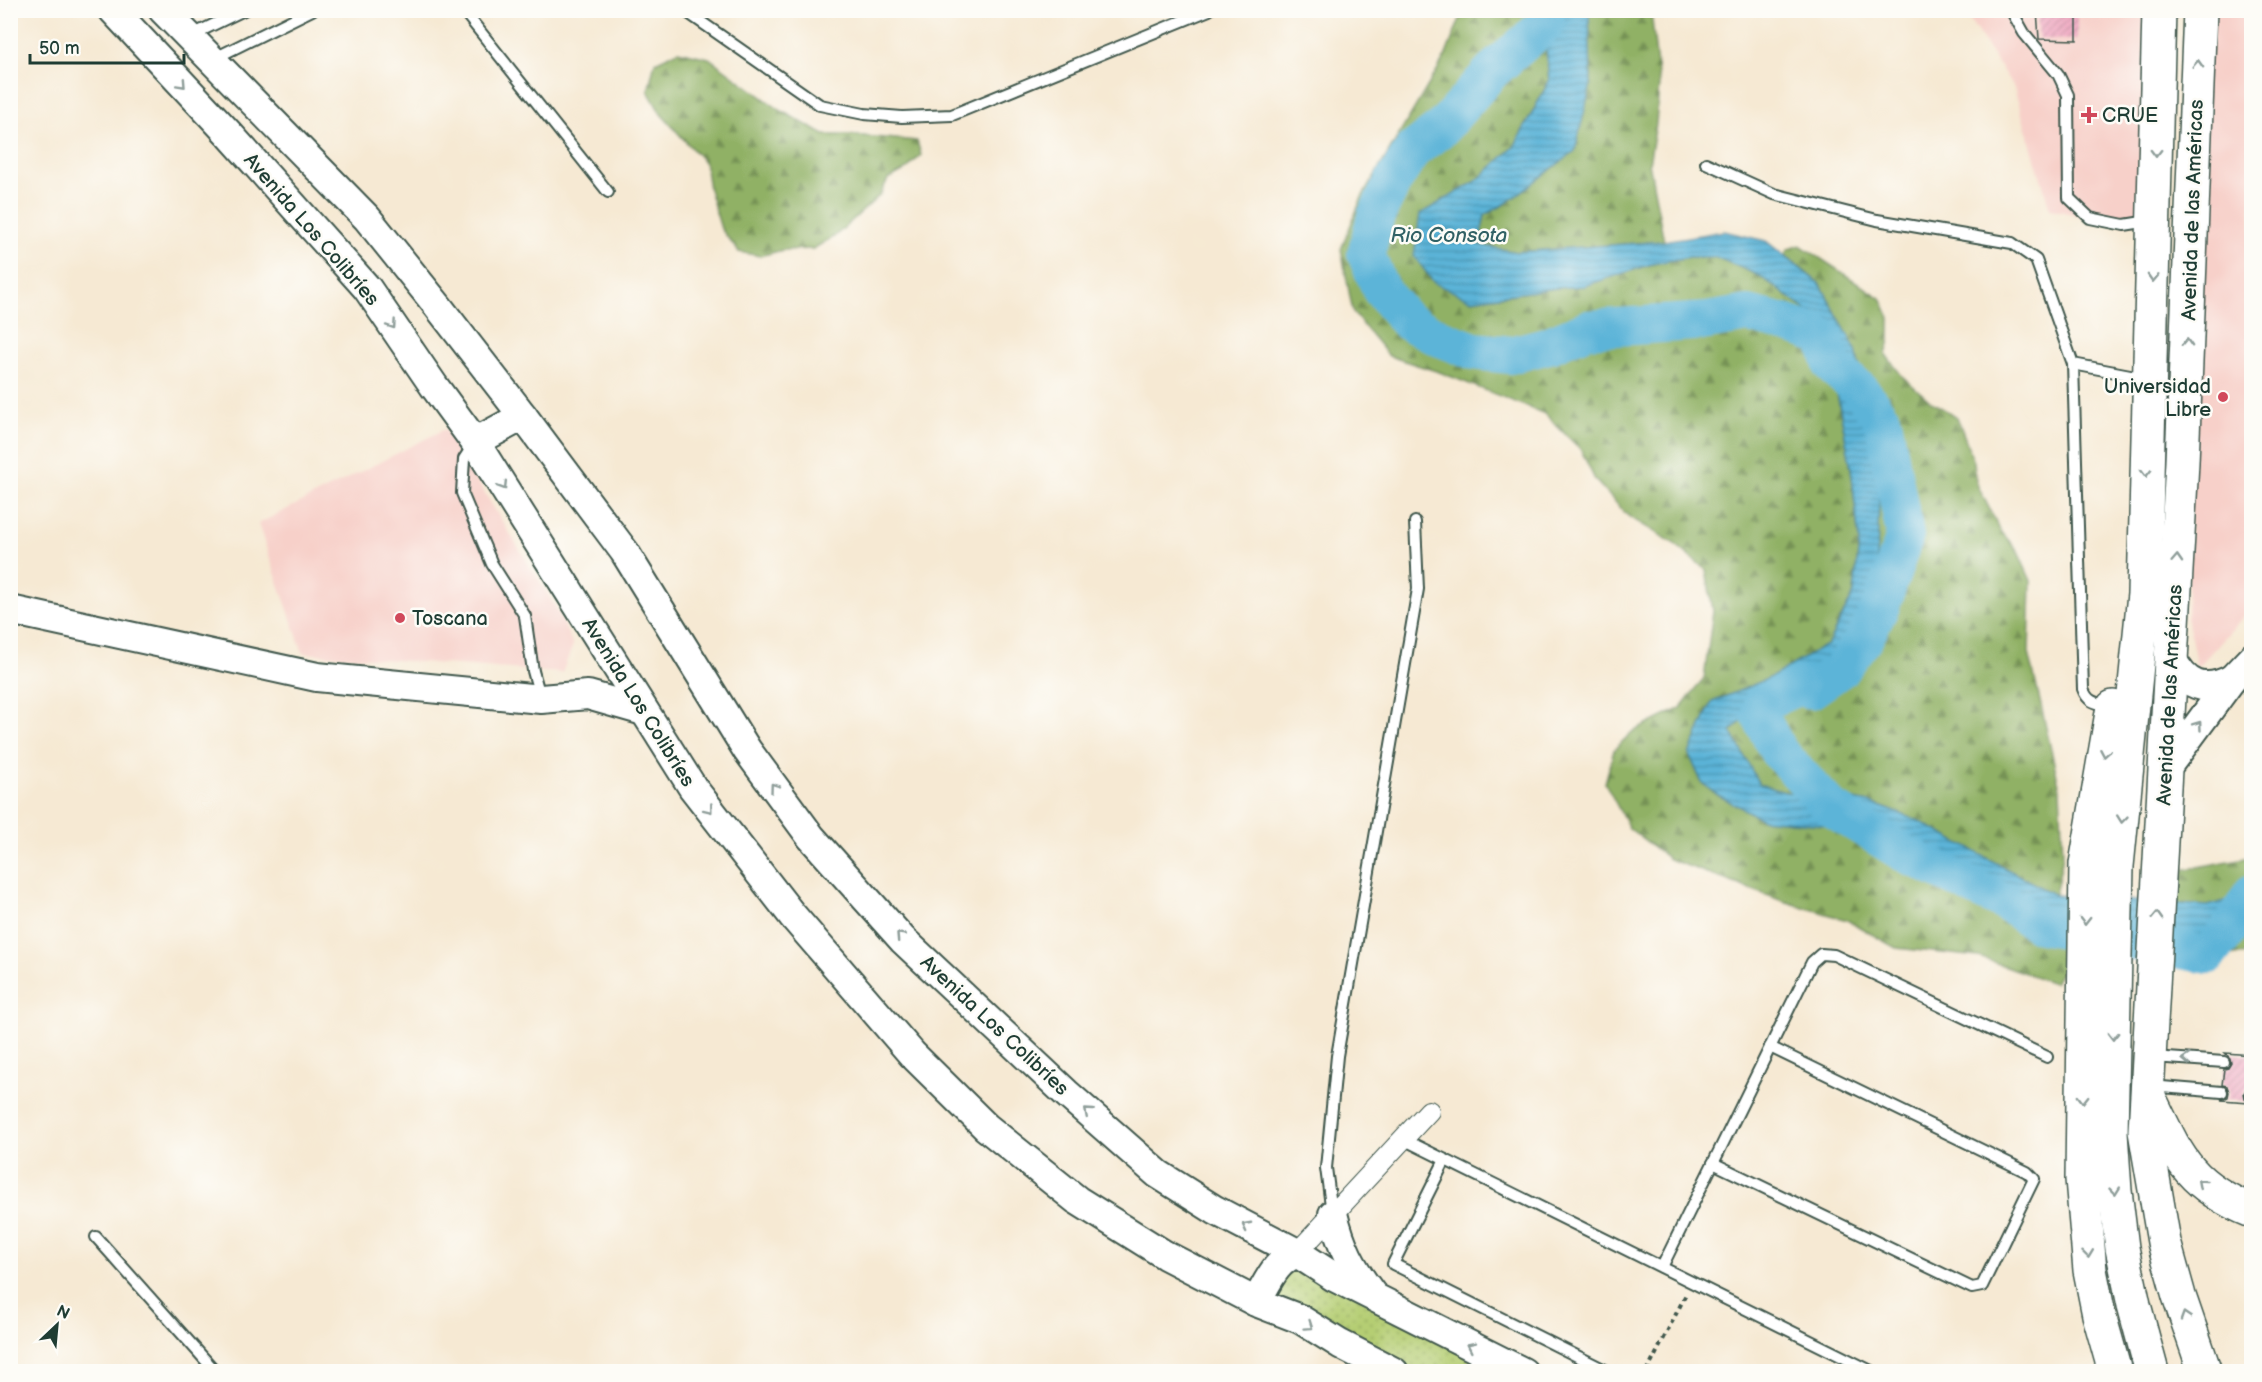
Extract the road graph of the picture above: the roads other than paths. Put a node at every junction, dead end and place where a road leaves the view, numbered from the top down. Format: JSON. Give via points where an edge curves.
{"nodes":[{"id":1,"x":112,"y":10,"type":"edge"},
{"id":2,"x":163,"y":10,"type":"edge"},
{"id":3,"x":244,"y":10,"type":"edge"},
{"id":4,"x":312,"y":10,"type":"edge"},
{"id":5,"x":463,"y":10,"type":"edge"},
{"id":6,"x":684,"y":10,"type":"edge"},
{"id":7,"x":2011,"y":10,"type":"edge"},
{"id":8,"x":2159,"y":10,"type":"edge"},
{"id":9,"x":2200,"y":10,"type":"edge"},
{"id":10,"x":1208,"y":11,"type":"edge"},
{"id":11,"x":189,"y":37,"type":"junction"},
{"id":12,"x":212,"y":60,"type":"junction"},
{"id":13,"x":1706,"y":163,"type":"dead end"},
{"id":14,"x":608,"y":192,"type":"dead end"},
{"id":15,"x":2155,"y":220,"type":"junction"},
{"id":16,"x":2073,"y":364,"type":"junction"},
{"id":17,"x":2150,"y":378,"type":"junction"},
{"id":18,"x":523,"y":416,"type":"junction"},
{"id":19,"x":475,"y":442,"type":"junction"},
{"id":20,"x":1415,"y":522,"type":"dead end"},
{"id":21,"x":2144,"y":594,"type":"junction"},
{"id":22,"x":16,"y":609,"type":"edge"},
{"id":23,"x":600,"y":641,"type":"junction"},
{"id":24,"x":2252,"y":658,"type":"edge"},
{"id":25,"x":2172,"y":659,"type":"junction"},
{"id":26,"x":2232,"y":679,"type":"junction"},
{"id":27,"x":588,"y":695,"type":"junction"},
{"id":28,"x":541,"y":699,"type":"junction"},
{"id":29,"x":2113,"y":706,"type":"junction"},
{"id":30,"x":644,"y":711,"type":"junction"},
{"id":31,"x":2164,"y":771,"type":"junction"},
{"id":32,"x":2102,"y":865,"type":"junction"},
{"id":33,"x":2100,"y":977,"type":"junction"},
{"id":34,"x":1770,"y":1047,"type":"junction"},
{"id":35,"x":2048,"y":1057,"type":"dead end"},
{"id":36,"x":2224,"y":1062,"type":"dead end"},
{"id":37,"x":2147,"y":1078,"type":"junction"},
{"id":38,"x":2222,"y":1092,"type":"dead end"},
{"id":39,"x":1430,"y":1111,"type":"dead end"},
{"id":40,"x":1403,"y":1139,"type":"junction"},
{"id":41,"x":1445,"y":1160,"type":"junction"},
{"id":42,"x":1713,"y":1163,"type":"junction"},
{"id":43,"x":2252,"y":1211,"type":"edge"},
{"id":44,"x":1333,"y":1214,"type":"junction"},
{"id":45,"x":96,"y":1237,"type":"dead end"},
{"id":46,"x":1297,"y":1253,"type":"junction"},
{"id":47,"x":1662,"y":1267,"type":"junction"},
{"id":48,"x":1375,"y":1298,"type":"junction"},
{"id":49,"x":1256,"y":1302,"type":"junction"},
{"id":50,"x":216,"y":1371,"type":"edge"},
{"id":51,"x":1394,"y":1371,"type":"edge"},
{"id":52,"x":1523,"y":1371,"type":"edge"},
{"id":53,"x":1609,"y":1371,"type":"edge"},
{"id":54,"x":1873,"y":1371,"type":"edge"},
{"id":55,"x":2115,"y":1371,"type":"edge"},
{"id":56,"x":2152,"y":1371,"type":"edge"},
{"id":57,"x":2205,"y":1371,"type":"edge"}],
"edges":[{"from":1,"to":19,"type":"main road","name":"Avenida Los Colibríes","one_way":true,"via":[[367,288]]},
{"from":2,"to":11,"type":"main road","name":"Avenida Los Colibríes"},
{"from":3,"to":11,"type":"lane"},
{"from":4,"to":12,"type":"lane"},
{"from":5,"to":14,"type":"lane"},
{"from":6,"to":10,"type":"lane","via":[[820,105],[902,117],[952,115]]},
{"from":7,"to":15,"type":"lane","via":[[2024,33],[2058,74],[2068,95],[2069,198],[2090,218],[2124,225]]},
{"from":8,"to":15,"type":"highway","name":"Avenida de las Américas","one_way":true},
{"from":25,"to":9,"type":"highway","name":"Avenida de las Américas","one_way":true},
{"from":11,"to":12,"type":"main road","name":"Avenida Los Colibríes"},
{"from":12,"to":18,"type":"main road","name":"Avenida Los Colibríes","via":[[367,218]]},
{"from":13,"to":16,"type":"lane","via":[[1774,194],[1877,220],[2018,246],[2036,260]]},
{"from":15,"to":17,"type":"highway","name":"Avenida de las Américas","one_way":true},
{"from":16,"to":17,"type":"lane"},
{"from":16,"to":29,"type":"lane","via":[[2083,689],[2091,702]]},
{"from":17,"to":21,"type":"highway","name":"Avenida de las Américas","one_way":true},
{"from":18,"to":19,"type":"main road"},
{"from":46,"to":18,"type":"main road","name":"Avenida Los Colibríes","one_way":true,"via":[[1215,1210],[1158,1174],[903,940],[811,837],[747,750],[624,552]]},
{"from":19,"to":23,"type":"main road","name":"Avenida Los Colibríes","one_way":true},
{"from":19,"to":28,"type":"lane","via":[[464,459],[462,493],[492,564],[525,616],[532,671]]},
{"from":20,"to":44,"type":"lane","via":[[1418,589],[1337,1056],[1326,1168]]},
{"from":21,"to":29,"type":"highway"},
{"from":21,"to":32,"type":"highway","name":"Avenida de las Américas","one_way":true},
{"from":22,"to":28,"type":"main road","via":[[317,677]]},
{"from":23,"to":27,"type":"main road"},
{"from":23,"to":30,"type":"main road","name":"Avenida Los Colibríes"},
{"from":24,"to":26,"type":"main road"},
{"from":25,"to":26,"type":"main road","via":[[2190,682],[2218,686]]},
{"from":25,"to":31,"type":"highway","name":"Avenida de las Américas"},
{"from":31,"to":26,"type":"main road","one_way":true},
{"from":27,"to":28,"type":"main road"},
{"from":27,"to":30,"type":"main road"},
{"from":29,"to":32,"type":"highway","one_way":true},
{"from":30,"to":49,"type":"main road","name":"Avenida Los Colibríes","one_way":true,"via":[[693,788],[792,915],[912,1054],[986,1127],[1077,1200],[1165,1256]]},
{"from":37,"to":31,"type":"highway","name":"Avenida de las Américas","one_way":true},
{"from":32,"to":33,"type":"highway","one_way":true},
{"from":33,"to":55,"type":"highway","one_way":true,"via":[[2082,1179],[2090,1270]]},
{"from":33,"to":56,"type":"highway","one_way":true,"via":[[2122,1248]]},
{"from":34,"to":35,"type":"lane","via":[[1812,962],[1821,954],[1834,955]]},
{"from":34,"to":42,"type":"lane"},
{"from":34,"to":42,"type":"lane","via":[[2027,1172],[2034,1179],[1982,1286],[1972,1288]]},
{"from":36,"to":37,"type":"lane","one_way":true},
{"from":37,"to":38,"type":"lane"},
{"from":43,"to":37,"type":"highway","one_way":true,"via":[[2219,1196],[2194,1177],[2174,1151]]},
{"from":57,"to":37,"type":"highway","name":"Avenida de las Américas","one_way":true,"via":[[2164,1242],[2145,1131]]},
{"from":39,"to":40,"type":"street"},
{"from":40,"to":41,"type":"lane"},
{"from":40,"to":44,"type":"street"},
{"from":41,"to":47,"type":"lane"},
{"from":41,"to":53,"type":"lane","via":[[1393,1264]]},
{"from":42,"to":47,"type":"lane"},
{"from":44,"to":46,"type":"street"},
{"from":44,"to":48,"type":"main road","via":[[1355,1273]]},
{"from":45,"to":50,"type":"lane"},
{"from":46,"to":48,"type":"main road","name":"Avenida Los Colibríes"},
{"from":46,"to":49,"type":"main road","via":[[1275,1267]]},
{"from":47,"to":54,"type":"lane"},
{"from":52,"to":48,"type":"main road","name":"Avenida Los Colibríes","one_way":true},
{"from":49,"to":51,"type":"main road","name":"Avenida Los Colibríes","one_way":true,"via":[[1300,1319]]}]}
